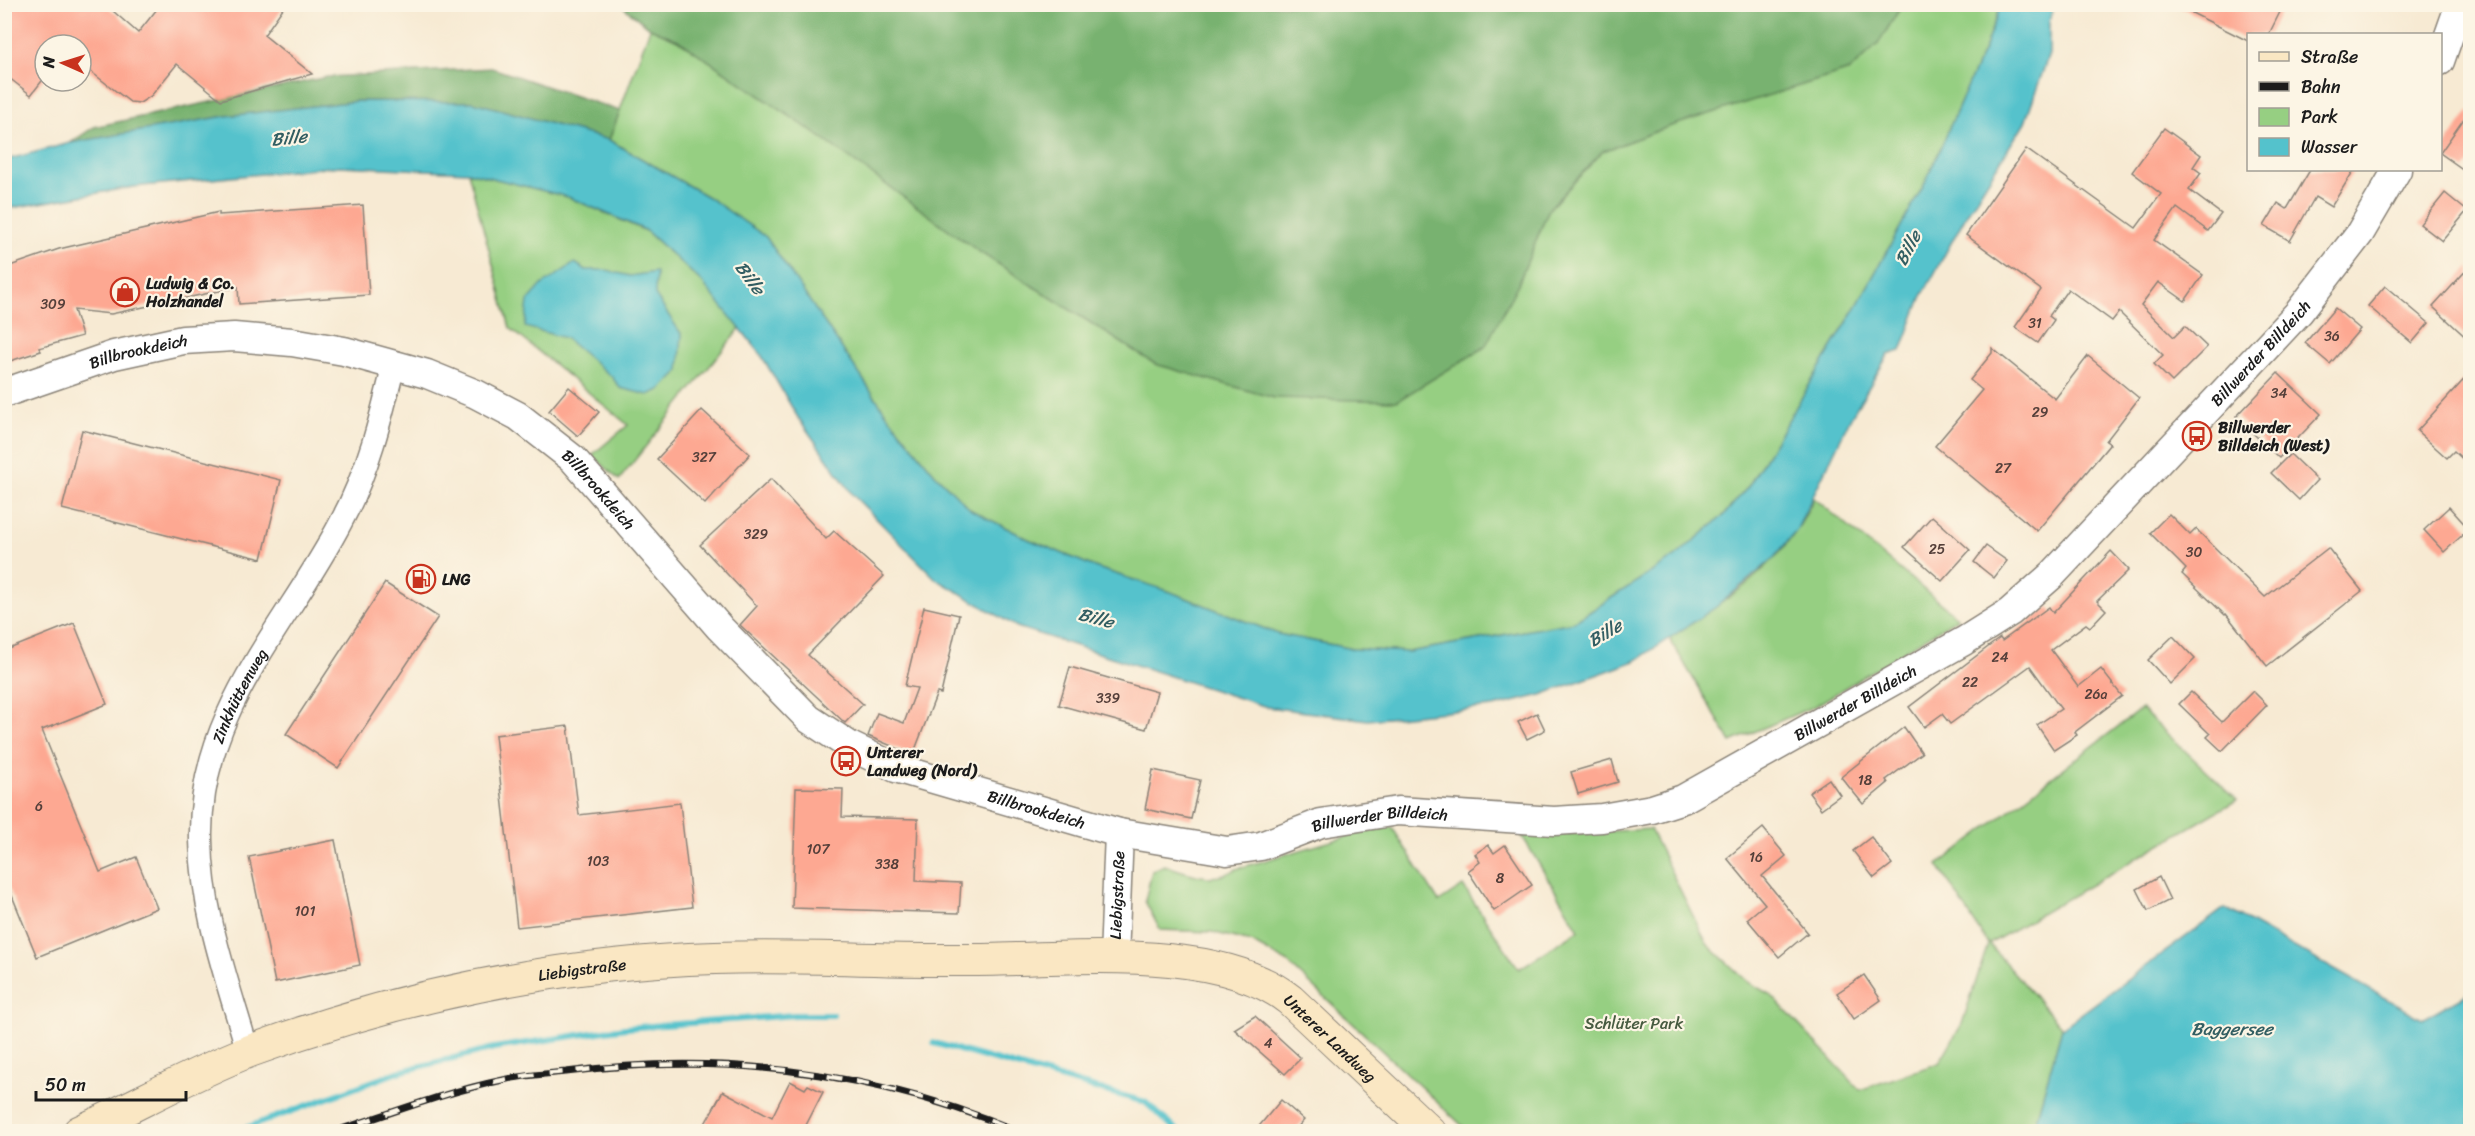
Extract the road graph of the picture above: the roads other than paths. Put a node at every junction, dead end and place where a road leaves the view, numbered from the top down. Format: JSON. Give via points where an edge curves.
{"nodes":[{"id":1,"x":2460,"y":4,"type":"edge"},
{"id":2,"x":2442,"y":55,"type":"edge"},
{"id":3,"x":2396,"y":171,"type":"edge"},
{"id":4,"x":394,"y":364,"type":"junction"},
{"id":5,"x":4,"y":393,"type":"edge"},
{"id":6,"x":1119,"y":833,"type":"junction"},
{"id":7,"x":1114,"y":958,"type":"junction"},
{"id":8,"x":1215,"y":967,"type":"joint"},
{"id":9,"x":248,"y":1052,"type":"junction"},
{"id":10,"x":80,"y":1131,"type":"edge"},
{"id":11,"x":1430,"y":1131,"type":"edge"}],
"edges":[{"from":1,"to":2,"type":"street"},
{"from":3,"to":6,"type":"street","name":"Billwerder Billdeich","via":[[2360,233],[2299,312],[2052,575],[2010,612],[1683,799],[1612,816],[1554,821],[1398,811],[1322,823],[1261,846],[1227,851]]},
{"from":4,"to":5,"type":"street","name":"Billbrookdeich","via":[[292,342],[234,337],[183,340],[114,355]]},
{"from":4,"to":6,"type":"street","name":"Billbrookdeich","via":[[476,394],[507,410],[573,459],[720,628],[809,719],[850,746],[896,768]]},
{"from":4,"to":9,"type":"street","name":"Zinkhüttenweg","via":[[360,484],[252,664],[213,749],[200,839],[205,897]]},
{"from":6,"to":7,"type":"street","name":"Liebigstraße"},
{"from":7,"to":8,"type":"main road","name":"Liebigstraße"},
{"from":7,"to":9,"type":"main road","name":"Liebigstraße","via":[[725,957],[623,965],[536,975],[442,994]]},
{"from":8,"to":11,"type":"main road","name":"Unterer Landweg","via":[[1279,991]]},
{"from":9,"to":10,"type":"main road","name":"Liebigstraße"}]}
